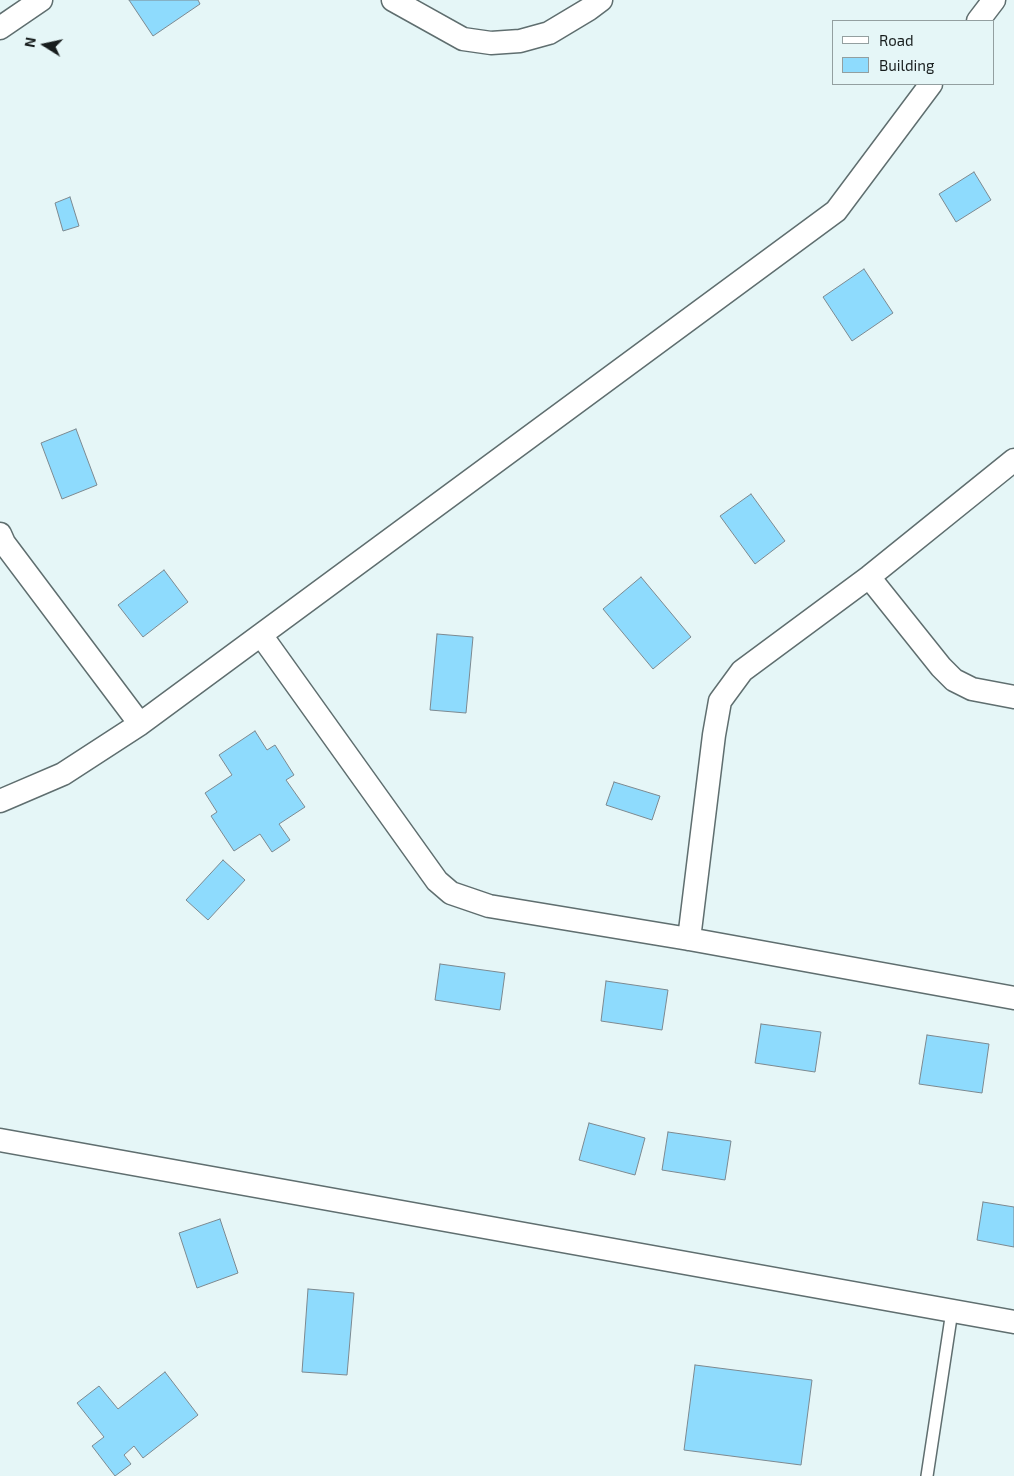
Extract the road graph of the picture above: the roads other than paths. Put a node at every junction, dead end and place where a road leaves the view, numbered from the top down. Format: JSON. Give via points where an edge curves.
{"nodes":[{"id":1,"x":41,"y":0,"type":"edge"},
{"id":2,"x":393,"y":0,"type":"edge"},
{"id":3,"x":601,"y":0,"type":"edge"},
{"id":4,"x":994,"y":0,"type":"edge"},
{"id":5,"x":979,"y":20,"type":"edge"},
{"id":6,"x":0,"y":28,"type":"edge"},
{"id":7,"x":930,"y":85,"type":"edge"},
{"id":8,"x":1014,"y":460,"type":"edge"},
{"id":9,"x":0,"y":534,"type":"edge"},
{"id":10,"x":869,"y":577,"type":"junction"},
{"id":11,"x":261,"y":635,"type":"junction"},
{"id":12,"x":1014,"y":697,"type":"edge"},
{"id":13,"x":140,"y":724,"type":"junction"},
{"id":14,"x":0,"y":801,"type":"edge"},
{"id":15,"x":689,"y":939,"type":"junction"},
{"id":16,"x":1014,"y":998,"type":"edge"},
{"id":17,"x":0,"y":1140,"type":"edge"},
{"id":18,"x":952,"y":1310,"type":"junction"},
{"id":19,"x":1014,"y":1322,"type":"edge"},
{"id":20,"x":928,"y":1476,"type":"edge"}],
"edges":[{"from":1,"to":6,"type":"street"},
{"from":2,"to":3,"type":"street","via":[[463,39],[491,43],[520,41],[549,33]]},
{"from":4,"to":5,"type":"street"},
{"from":7,"to":11,"type":"street","via":[[836,211]]},
{"from":8,"to":10,"type":"street"},
{"from":9,"to":13,"type":"street"},
{"from":10,"to":12,"type":"street","via":[[954,680],[972,689]]},
{"from":10,"to":15,"type":"street","via":[[742,671],[720,701]]},
{"from":11,"to":13,"type":"street"},
{"from":11,"to":15,"type":"street","via":[[437,881],[451,893],[489,906]]},
{"from":13,"to":14,"type":"street","via":[[63,774]]},
{"from":15,"to":16,"type":"street"},
{"from":17,"to":18,"type":"street"},
{"from":18,"to":19,"type":"street"},
{"from":18,"to":20,"type":"lane"}]}
